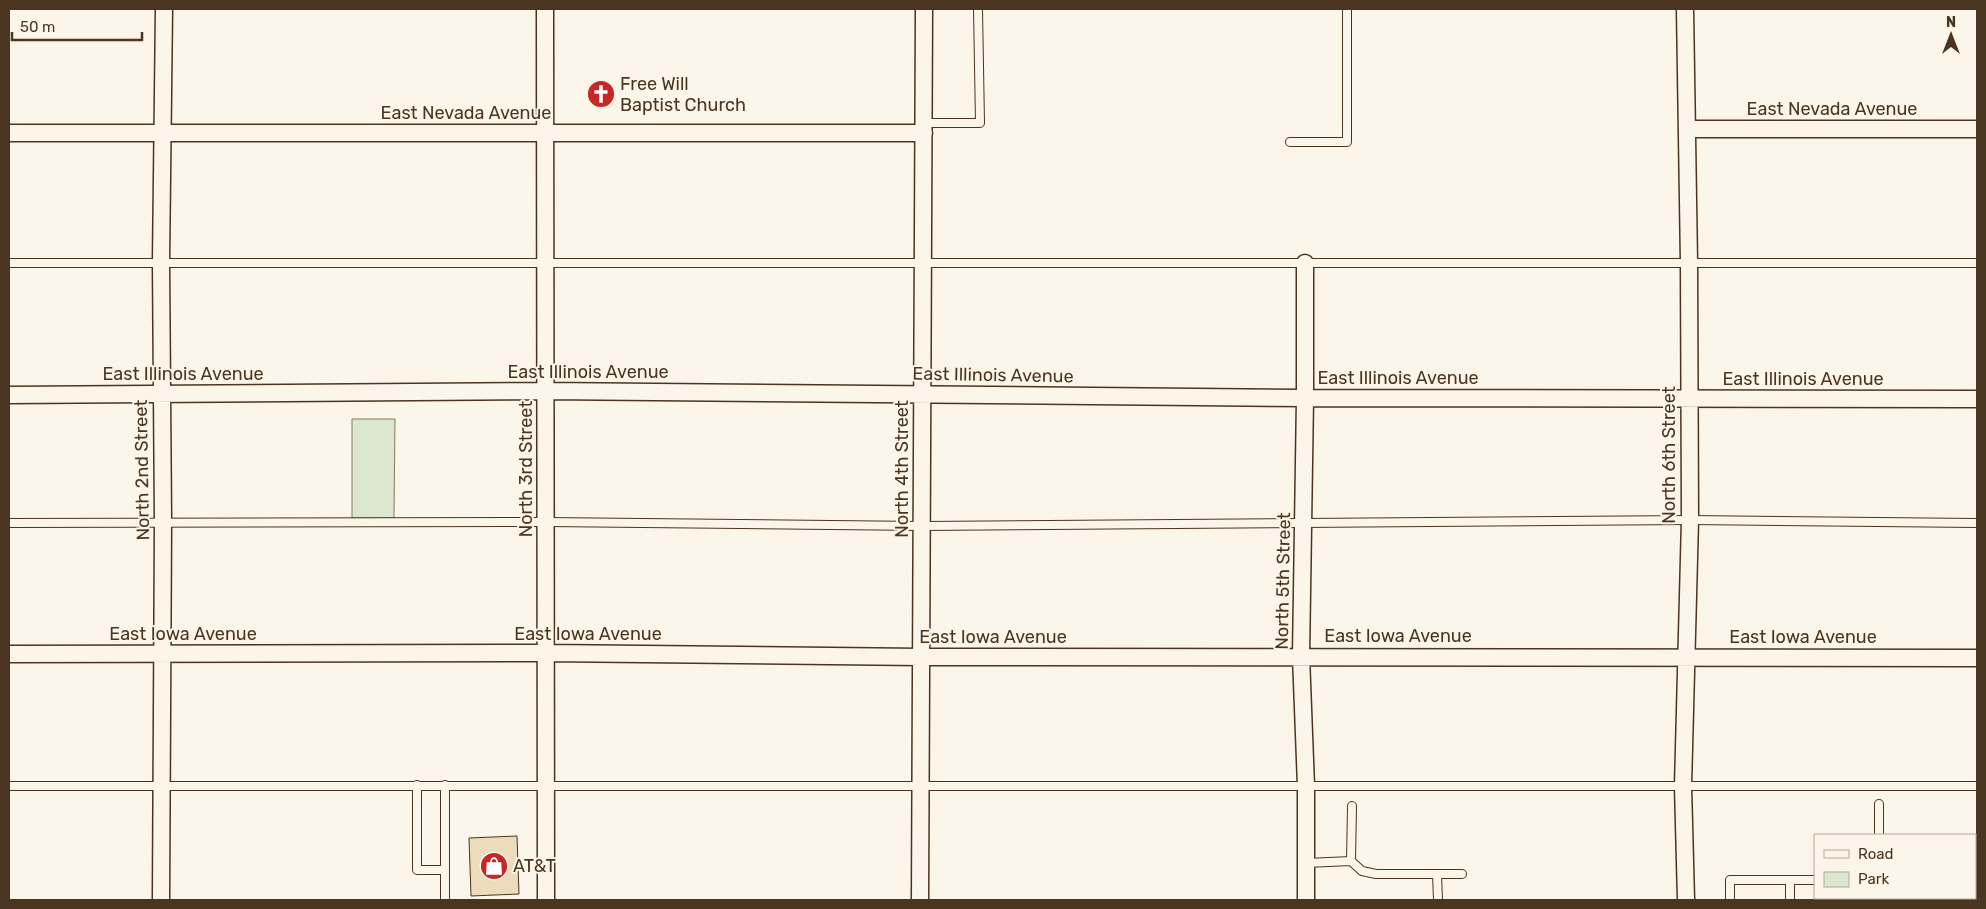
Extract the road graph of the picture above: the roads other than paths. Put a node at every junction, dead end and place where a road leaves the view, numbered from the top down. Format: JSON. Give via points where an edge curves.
{"nodes":[{"id":1,"x":164,"y":9,"type":"edge"},
{"id":2,"x":545,"y":9,"type":"edge"},
{"id":3,"x":924,"y":9,"type":"edge"},
{"id":4,"x":978,"y":9,"type":"edge"},
{"id":5,"x":1347,"y":9,"type":"edge"},
{"id":6,"x":1685,"y":9,"type":"edge"},
{"id":7,"x":924,"y":128,"type":"junction"},
{"id":8,"x":1688,"y":129,"type":"junction"},
{"id":9,"x":1977,"y":129,"type":"edge"},
{"id":10,"x":163,"y":132,"type":"junction"},
{"id":11,"x":9,"y":133,"type":"edge"},
{"id":12,"x":544,"y":134,"type":"junction"},
{"id":13,"x":1290,"y":142,"type":"dead end"},
{"id":14,"x":161,"y":262,"type":"junction"},
{"id":15,"x":546,"y":262,"type":"junction"},
{"id":16,"x":9,"y":263,"type":"edge"},
{"id":17,"x":1305,"y":263,"type":"junction"},
{"id":18,"x":1689,"y":263,"type":"junction"},
{"id":19,"x":1977,"y":263,"type":"edge"},
{"id":20,"x":923,"y":264,"type":"junction"},
{"id":21,"x":546,"y":391,"type":"junction"},
{"id":22,"x":161,"y":394,"type":"junction"},
{"id":23,"x":9,"y":395,"type":"edge"},
{"id":24,"x":922,"y":395,"type":"junction"},
{"id":25,"x":1305,"y":398,"type":"junction"},
{"id":26,"x":1688,"y":399,"type":"junction"},
{"id":27,"x":1977,"y":399,"type":"edge"},
{"id":28,"x":1690,"y":520,"type":"junction"},
{"id":29,"x":163,"y":522,"type":"junction"},
{"id":30,"x":546,"y":522,"type":"junction"},
{"id":31,"x":1304,"y":522,"type":"junction"},
{"id":32,"x":9,"y":523,"type":"edge"},
{"id":33,"x":1977,"y":524,"type":"edge"},
{"id":34,"x":922,"y":526,"type":"junction"},
{"id":35,"x":162,"y":653,"type":"junction"},
{"id":36,"x":546,"y":653,"type":"junction"},
{"id":37,"x":9,"y":654,"type":"edge"},
{"id":38,"x":1301,"y":656,"type":"junction"},
{"id":39,"x":921,"y":657,"type":"junction"},
{"id":40,"x":1687,"y":657,"type":"junction"},
{"id":41,"x":1977,"y":658,"type":"edge"},
{"id":42,"x":161,"y":785,"type":"junction"},
{"id":43,"x":417,"y":785,"type":"junction"},
{"id":44,"x":445,"y":785,"type":"junction"},
{"id":45,"x":546,"y":785,"type":"junction"},
{"id":46,"x":920,"y":785,"type":"junction"},
{"id":47,"x":9,"y":786,"type":"edge"},
{"id":48,"x":1306,"y":786,"type":"junction"},
{"id":49,"x":1683,"y":786,"type":"junction"},
{"id":50,"x":1977,"y":786,"type":"edge"},
{"id":51,"x":1879,"y":804,"type":"dead end"},
{"id":52,"x":1352,"y":806,"type":"dead end"},
{"id":53,"x":1880,"y":834,"type":"edge"},
{"id":54,"x":1351,"y":861,"type":"junction"},
{"id":55,"x":1306,"y":863,"type":"junction"},
{"id":56,"x":445,"y":870,"type":"junction"},
{"id":57,"x":1437,"y":874,"type":"junction"},
{"id":58,"x":1462,"y":874,"type":"dead end"},
{"id":59,"x":1790,"y":880,"type":"junction"},
{"id":60,"x":1814,"y":880,"type":"edge"},
{"id":61,"x":161,"y":900,"type":"edge"},
{"id":62,"x":445,"y":900,"type":"edge"},
{"id":63,"x":546,"y":900,"type":"edge"},
{"id":64,"x":920,"y":900,"type":"edge"},
{"id":65,"x":1306,"y":900,"type":"edge"},
{"id":66,"x":1438,"y":900,"type":"edge"},
{"id":67,"x":1686,"y":900,"type":"edge"},
{"id":68,"x":1730,"y":900,"type":"edge"},
{"id":69,"x":1790,"y":900,"type":"edge"}],
"edges":[{"from":1,"to":10,"type":"street","name":"North 2nd Street"},
{"from":2,"to":12,"type":"street","name":"North 3rd Street"},
{"from":3,"to":7,"type":"street","name":"North 4th Street"},
{"from":4,"to":7,"type":"lane","via":[[980,123]]},
{"from":5,"to":13,"type":"lane","via":[[1347,142]]},
{"from":6,"to":8,"type":"street","name":"North 6th Street"},
{"from":7,"to":12,"type":"street","name":"East Nevada Avenue"},
{"from":7,"to":20,"type":"street","name":"North 4th Street"},
{"from":8,"to":9,"type":"street","name":"East Nevada Avenue"},
{"from":8,"to":18,"type":"street","name":"North 6th Street"},
{"from":10,"to":11,"type":"street","name":"East Nevada Avenue"},
{"from":10,"to":12,"type":"street","name":"East Nevada Avenue"},
{"from":10,"to":14,"type":"street","name":"North 2nd Street"},
{"from":12,"to":15,"type":"street","name":"North 3rd Street"},
{"from":14,"to":15,"type":"lane"},
{"from":14,"to":16,"type":"lane"},
{"from":14,"to":22,"type":"street","name":"North 2nd Street"},
{"from":15,"to":20,"type":"lane"},
{"from":15,"to":21,"type":"street","name":"North 3rd Street"},
{"from":17,"to":18,"type":"lane"},
{"from":17,"to":20,"type":"lane"},
{"from":17,"to":25,"type":"street","name":"North 5th Street"},
{"from":18,"to":19,"type":"lane"},
{"from":18,"to":26,"type":"street","name":"North 6th Street"},
{"from":20,"to":24,"type":"street","name":"North 4th Street"},
{"from":21,"to":22,"type":"street","name":"East Illinois Avenue"},
{"from":21,"to":24,"type":"street","name":"East Illinois Avenue"},
{"from":21,"to":30,"type":"street","name":"North 3rd Street"},
{"from":22,"to":23,"type":"street","name":"East Illinois Avenue"},
{"from":22,"to":29,"type":"street","name":"North 2nd Street"},
{"from":24,"to":25,"type":"street","name":"East Illinois Avenue"},
{"from":24,"to":34,"type":"street","name":"North 4th Street"},
{"from":25,"to":26,"type":"street","name":"East Illinois Avenue"},
{"from":25,"to":31,"type":"street","name":"North 5th Street"},
{"from":26,"to":27,"type":"street","name":"East Illinois Avenue"},
{"from":26,"to":28,"type":"street","name":"North 6th Street"},
{"from":28,"to":31,"type":"lane"},
{"from":28,"to":33,"type":"lane"},
{"from":28,"to":40,"type":"street","name":"North 6th Street"},
{"from":29,"to":30,"type":"lane"},
{"from":29,"to":32,"type":"lane"},
{"from":29,"to":35,"type":"street","name":"North 2nd Street"},
{"from":30,"to":34,"type":"lane"},
{"from":30,"to":36,"type":"street","name":"North 3rd Street"},
{"from":31,"to":34,"type":"lane"},
{"from":31,"to":38,"type":"street","name":"North 5th Street"},
{"from":34,"to":39,"type":"street","name":"North 4th Street"},
{"from":35,"to":36,"type":"street","name":"East Iowa Avenue"},
{"from":35,"to":37,"type":"street","name":"East Iowa Avenue"},
{"from":35,"to":42,"type":"street","name":"North 2nd Street"},
{"from":36,"to":39,"type":"street","name":"East Iowa Avenue"},
{"from":36,"to":45,"type":"street","name":"North 3rd Street"},
{"from":38,"to":39,"type":"street","name":"East Iowa Avenue"},
{"from":38,"to":40,"type":"street","name":"East Iowa Avenue"},
{"from":38,"to":48,"type":"street","name":"North 5th Street"},
{"from":39,"to":46,"type":"street","name":"North 4th Street"},
{"from":40,"to":41,"type":"street","name":"East Iowa Avenue"},
{"from":40,"to":49,"type":"street","name":"North 6th Street"},
{"from":42,"to":43,"type":"lane"},
{"from":42,"to":47,"type":"lane"},
{"from":42,"to":61,"type":"street","name":"North 2nd Street"},
{"from":43,"to":44,"type":"lane"},
{"from":43,"to":56,"type":"lane","via":[[417,870]]},
{"from":44,"to":45,"type":"lane"},
{"from":44,"to":56,"type":"lane"},
{"from":45,"to":46,"type":"lane"},
{"from":45,"to":63,"type":"street","name":"North 3rd Street"},
{"from":46,"to":48,"type":"lane"},
{"from":46,"to":64,"type":"street","name":"North 4th Street"},
{"from":48,"to":49,"type":"lane"},
{"from":48,"to":55,"type":"street","name":"North 5th Street"},
{"from":49,"to":50,"type":"lane"},
{"from":49,"to":67,"type":"street","name":"North 6th Street"},
{"from":51,"to":53,"type":"lane"},
{"from":52,"to":54,"type":"lane"},
{"from":54,"to":55,"type":"lane"},
{"from":54,"to":57,"type":"lane","via":[[1362,871],[1376,874]]},
{"from":55,"to":65,"type":"street","name":"North 5th Street"},
{"from":56,"to":62,"type":"lane"},
{"from":57,"to":58,"type":"lane"},
{"from":57,"to":66,"type":"lane"},
{"from":59,"to":60,"type":"lane"},
{"from":59,"to":68,"type":"lane","via":[[1730,880]]},
{"from":59,"to":69,"type":"lane"}]}
